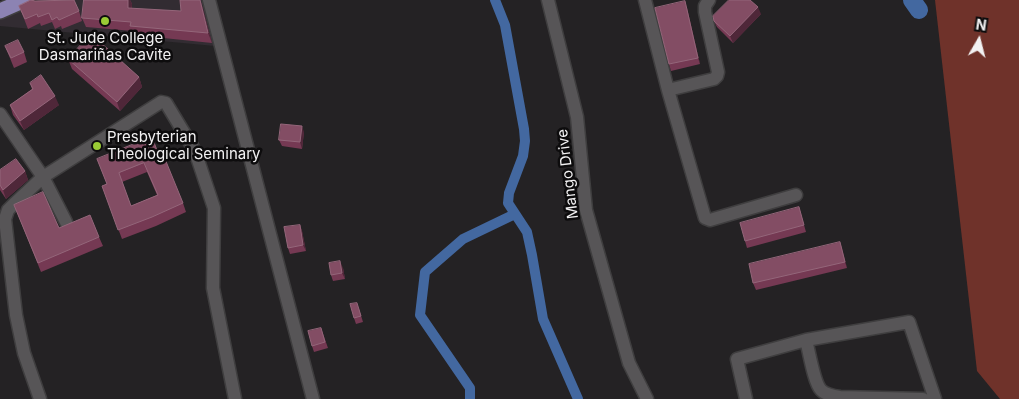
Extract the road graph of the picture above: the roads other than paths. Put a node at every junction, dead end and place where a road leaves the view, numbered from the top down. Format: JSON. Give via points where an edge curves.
{"nodes":[{"id":1,"x":25,"y":0,"type":"edge"},
{"id":2,"x":209,"y":0,"type":"edge"},
{"id":3,"x":548,"y":0,"type":"edge"},
{"id":4,"x":645,"y":0,"type":"edge"},
{"id":5,"x":709,"y":0,"type":"edge"},
{"id":6,"x":0,"y":11,"type":"edge"},
{"id":7,"x":668,"y":90,"type":"junction"},
{"id":8,"x":0,"y":114,"type":"edge"},
{"id":9,"x":42,"y":177,"type":"junction"},
{"id":10,"x":796,"y":196,"type":"dead end"},
{"id":11,"x":66,"y":222,"type":"dead end"},
{"id":12,"x":806,"y":340,"type":"junction"},
{"id":13,"x":40,"y":399,"type":"edge"},
{"id":14,"x":235,"y":399,"type":"edge"},
{"id":15,"x":314,"y":399,"type":"edge"},
{"id":16,"x":647,"y":399,"type":"edge"},
{"id":17,"x":746,"y":399,"type":"edge"},
{"id":18,"x":923,"y":399,"type":"edge"},
{"id":19,"x":935,"y":399,"type":"edge"}],
"edges":[{"from":1,"to":6,"type":"main road"},
{"from":2,"to":15,"type":"street"},
{"from":3,"to":16,"type":"street","name":"Mango Drive","via":[[577,117],[586,210],[629,363]]},
{"from":4,"to":7,"type":"street"},
{"from":5,"to":7,"type":"street","via":[[705,12],[717,76]]},
{"from":7,"to":10,"type":"street","via":[[705,218],[710,220]]},
{"from":8,"to":9,"type":"street"},
{"from":9,"to":11,"type":"street"},
{"from":9,"to":13,"type":"street","via":[[8,210],[5,219],[16,315],[24,353]]},
{"from":9,"to":14,"type":"street","via":[[161,102],[166,104],[195,152],[214,208],[213,288]]},
{"from":12,"to":17,"type":"street","via":[[737,359]]},
{"from":12,"to":18,"type":"street","via":[[816,382],[828,395]]},
{"from":12,"to":19,"type":"street","via":[[909,322]]}]}
